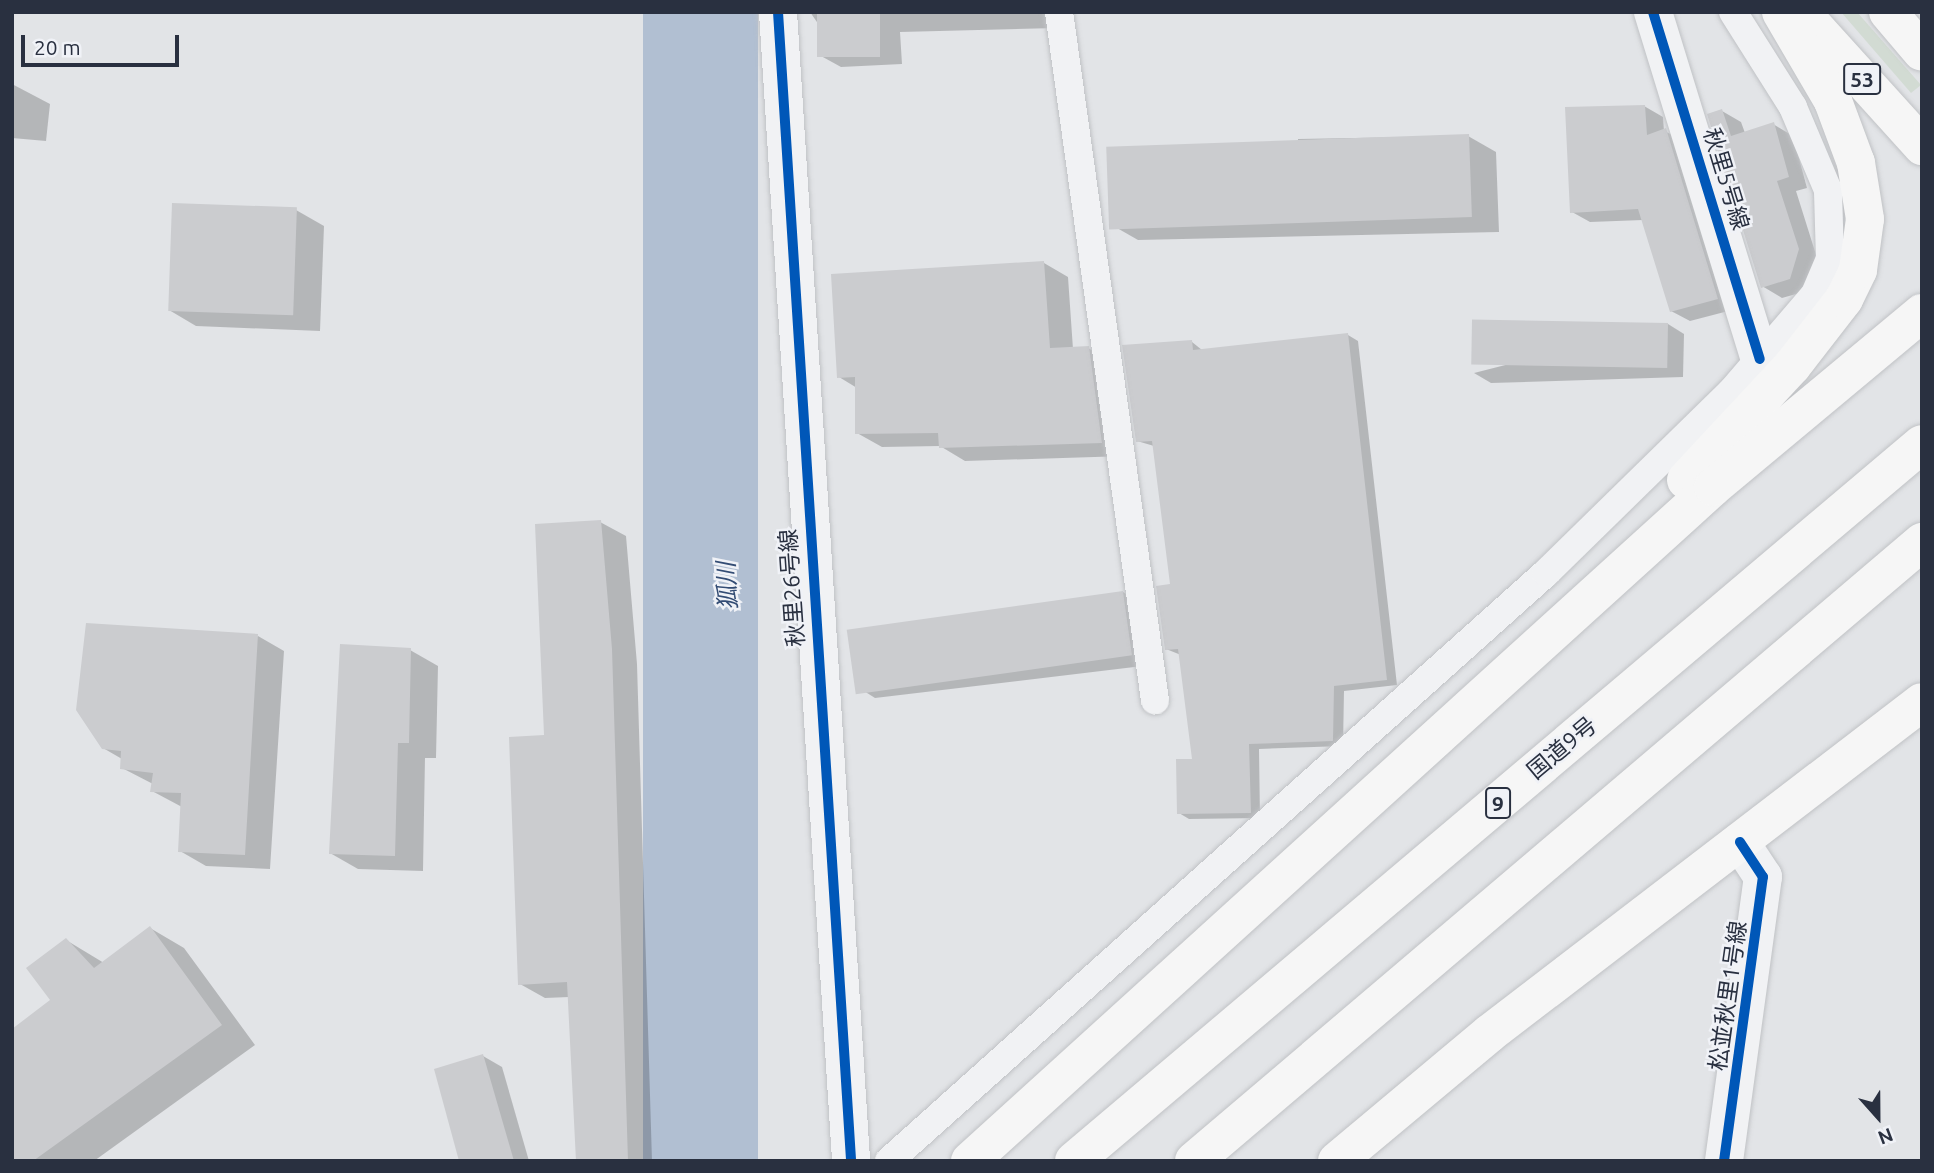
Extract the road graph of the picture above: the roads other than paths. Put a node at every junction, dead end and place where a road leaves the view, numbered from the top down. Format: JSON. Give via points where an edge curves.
{"nodes":[{"id":1,"x":778,"y":12,"type":"edge"},
{"id":2,"x":1059,"y":12,"type":"edge"},
{"id":3,"x":1653,"y":12,"type":"edge"},
{"id":4,"x":1732,"y":12,"type":"edge"},
{"id":5,"x":1781,"y":12,"type":"edge"},
{"id":6,"x":1801,"y":12,"type":"edge"},
{"id":7,"x":1888,"y":12,"type":"edge"},
{"id":8,"x":1922,"y":52,"type":"edge"},
{"id":9,"x":1922,"y":146,"type":"edge"},
{"id":10,"x":1922,"y":313,"type":"edge"},
{"id":11,"x":1760,"y":359,"type":"junction"},
{"id":12,"x":1922,"y":444,"type":"edge"},
{"id":13,"x":1922,"y":542,"type":"edge"},
{"id":14,"x":1155,"y":700,"type":"dead end"},
{"id":15,"x":1922,"y":702,"type":"edge"},
{"id":16,"x":1402,"y":764,"type":"junction"},
{"id":17,"x":1740,"y":842,"type":"junction"},
{"id":18,"x":851,"y":1161,"type":"edge"},
{"id":19,"x":889,"y":1161,"type":"edge"},
{"id":20,"x":970,"y":1161,"type":"edge"},
{"id":21,"x":1074,"y":1161,"type":"edge"},
{"id":22,"x":1194,"y":1161,"type":"edge"},
{"id":23,"x":1337,"y":1161,"type":"edge"},
{"id":24,"x":1724,"y":1161,"type":"edge"}],
"edges":[{"from":1,"to":18,"type":"street","name":"秋里26号線"},
{"from":2,"to":14,"type":"lane"},
{"from":3,"to":11,"type":"street","name":"秋里5号線"},
{"from":4,"to":11,"type":"lane","via":[[1793,107],[1828,190],[1830,259],[1815,294]]},
{"from":5,"to":16,"type":"highway","via":[[1833,101],[1861,182],[1863,244],[1844,299],[1725,441]]},
{"from":6,"to":9,"type":"highway","number":"53"},
{"from":7,"to":8,"type":"highway"},
{"from":10,"to":16,"type":"highway","via":[[1713,487]]},
{"from":11,"to":19,"type":"lane","via":[[1546,573]]},
{"from":12,"to":21,"type":"highway","name":"国道9号","number":"9"},
{"from":13,"to":22,"type":"highway"},
{"from":15,"to":17,"type":"highway"},
{"from":16,"to":20,"type":"highway"},
{"from":17,"to":23,"type":"highway","via":[[1490,1033]]},
{"from":17,"to":24,"type":"street","name":"松並秋里1号線","via":[[1763,877]]}]}
